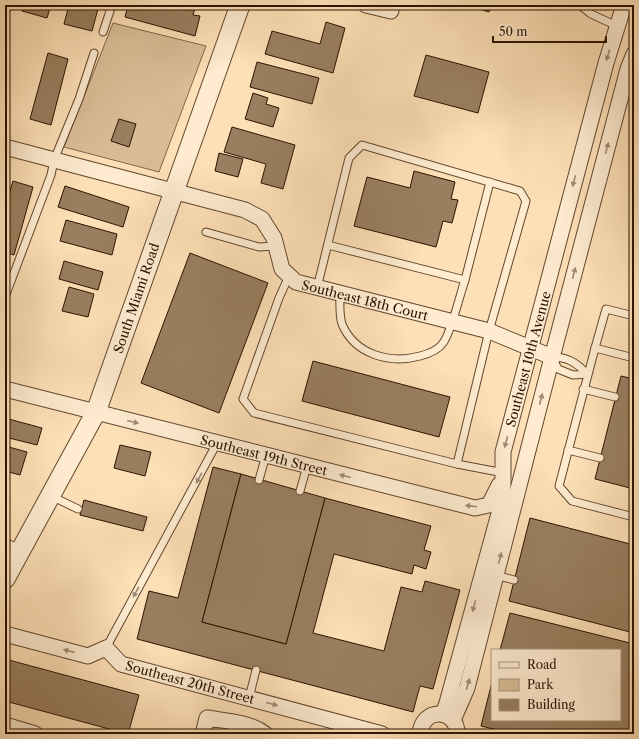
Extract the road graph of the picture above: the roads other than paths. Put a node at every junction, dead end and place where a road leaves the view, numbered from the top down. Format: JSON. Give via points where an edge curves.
{"nodes":[{"id":1,"x":112,"y":5,"type":"edge"},
{"id":2,"x":240,"y":5,"type":"edge"},
{"id":3,"x":366,"y":5,"type":"edge"},
{"id":4,"x":580,"y":5,"type":"edge"},
{"id":5,"x":624,"y":5,"type":"edge"},
{"id":6,"x":392,"y":8,"type":"edge"},
{"id":7,"x":617,"y":26,"type":"junction"},
{"id":8,"x":103,"y":32,"type":"dead end"},
{"id":9,"x":94,"y":53,"type":"dead end"},
{"id":10,"x":634,"y":54,"type":"edge"},
{"id":11,"x":5,"y":147,"type":"edge"},
{"id":12,"x":54,"y":160,"type":"junction"},
{"id":13,"x":490,"y":182,"type":"junction"},
{"id":14,"x":173,"y":191,"type":"junction"},
{"id":15,"x":206,"y":232,"type":"dead end"},
{"id":16,"x":559,"y":241,"type":"junction"},
{"id":17,"x":328,"y":245,"type":"junction"},
{"id":18,"x":276,"y":246,"type":"junction"},
{"id":19,"x":581,"y":248,"type":"junction"},
{"id":20,"x":290,"y":276,"type":"junction"},
{"id":21,"x":465,"y":280,"type":"junction"},
{"id":22,"x":317,"y":288,"type":"junction"},
{"id":23,"x":340,"y":294,"type":"junction"},
{"id":24,"x":5,"y":297,"type":"edge"},
{"id":25,"x":634,"y":316,"type":"edge"},
{"id":26,"x":451,"y":322,"type":"junction"},
{"id":27,"x":488,"y":331,"type":"junction"},
{"id":28,"x":531,"y":348,"type":"junction"},
{"id":29,"x":595,"y":348,"type":"junction"},
{"id":30,"x":552,"y":357,"type":"junction"},
{"id":31,"x":634,"y":358,"type":"edge"},
{"id":32,"x":587,"y":374,"type":"junction"},
{"id":33,"x":5,"y":389,"type":"edge"},
{"id":34,"x":583,"y":389,"type":"junction"},
{"id":35,"x":615,"y":397,"type":"dead end"},
{"id":36,"x":96,"y":412,"type":"junction"},
{"id":37,"x":217,"y":443,"type":"junction"},
{"id":38,"x":568,"y":450,"type":"junction"},
{"id":39,"x":266,"y":455,"type":"junction"},
{"id":40,"x":600,"y":458,"type":"dead end"},
{"id":41,"x":457,"y":464,"type":"junction"},
{"id":42,"x":307,"y":466,"type":"junction"},
{"id":43,"x":504,"y":473,"type":"junction"},
{"id":44,"x":259,"y":480,"type":"dead end"},
{"id":45,"x":300,"y":491,"type":"dead end"},
{"id":46,"x":50,"y":496,"type":"junction"},
{"id":47,"x":78,"y":509,"type":"dead end"},
{"id":48,"x":634,"y":517,"type":"edge"},
{"id":49,"x":13,"y":546,"type":"edge"},
{"id":50,"x":489,"y":574,"type":"junction"},
{"id":51,"x":5,"y":579,"type":"edge"},
{"id":52,"x":514,"y":580,"type":"dead end"},
{"id":53,"x":5,"y":634,"type":"edge"},
{"id":54,"x":106,"y":648,"type":"junction"},
{"id":55,"x":256,"y":670,"type":"dead end"},
{"id":56,"x":249,"y":698,"type":"junction"},
{"id":57,"x":451,"y":723,"type":"edge"},
{"id":58,"x":5,"y":725,"type":"edge"},
{"id":59,"x":36,"y":734,"type":"edge"},
{"id":60,"x":203,"y":734,"type":"edge"},
{"id":61,"x":265,"y":734,"type":"edge"},
{"id":62,"x":382,"y":734,"type":"edge"},
{"id":63,"x":420,"y":734,"type":"edge"}],
"edges":[{"from":1,"to":8,"type":"lane"},
{"from":2,"to":14,"type":"street","name":"South Miami Road"},
{"from":3,"to":6,"type":"street"},
{"from":4,"to":7,"type":"lane","via":[[591,14]]},
{"from":5,"to":7,"type":"street","name":"Southeast 10th Avenue"},
{"from":7,"to":16,"type":"street","name":"Southeast 10th Avenue","one_way":true},
{"from":9,"to":12,"type":"lane","via":[[79,99]]},
{"from":19,"to":10,"type":"street","name":"Southeast 10th Avenue","one_way":true},
{"from":11,"to":12,"type":"street","name":"Southeast 18th Court"},
{"from":12,"to":14,"type":"street","name":"Southeast 18th Court"},
{"from":12,"to":24,"type":"lane","via":[[51,175]]},
{"from":13,"to":17,"type":"lane","via":[[362,145],[349,158]]},
{"from":13,"to":21,"type":"lane"},
{"from":13,"to":27,"type":"lane","via":[[520,191],[526,201]]},
{"from":14,"to":18,"type":"street","name":"Southeast 18th Court","via":[[245,210],[262,219]]},
{"from":14,"to":36,"type":"street","name":"South Miami Road"},
{"from":15,"to":18,"type":"lane","via":[[259,247]]},
{"from":16,"to":19,"type":"street"},
{"from":16,"to":28,"type":"street","name":"Southeast 10th Avenue"},
{"from":17,"to":21,"type":"lane"},
{"from":17,"to":22,"type":"lane"},
{"from":18,"to":20,"type":"street","name":"Southeast 18th Court","via":[[282,269]]},
{"from":30,"to":19,"type":"street","name":"Southeast 10th Avenue","one_way":true},
{"from":20,"to":22,"type":"street","name":"Southeast 18th Court","via":[[296,282]]},
{"from":20,"to":41,"type":"lane","via":[[279,298],[243,399],[254,412]]},
{"from":21,"to":26,"type":"lane"},
{"from":22,"to":23,"type":"street","name":"Southeast 18th Court"},
{"from":23,"to":26,"type":"street","name":"Southeast 18th Court"},
{"from":23,"to":26,"type":"lane","via":[[342,324],[349,335],[370,353],[392,360],[405,360],[428,354],[449,335]]},
{"from":25,"to":29,"type":"lane","via":[[606,309]]},
{"from":26,"to":27,"type":"street","name":"Southeast 18th Court"},
{"from":27,"to":28,"type":"street","name":"Southeast 18th Court"},
{"from":27,"to":41,"type":"lane"},
{"from":28,"to":30,"type":"street","name":"Southeast 18th Court"},
{"from":28,"to":43,"type":"street","name":"Southeast 10th Avenue","one_way":true,"via":[[503,452]]},
{"from":29,"to":31,"type":"lane"},
{"from":29,"to":32,"type":"lane"},
{"from":30,"to":32,"type":"lane","via":[[562,357],[577,363]]},
{"from":30,"to":32,"type":"lane","via":[[558,369],[573,375]]},
{"from":50,"to":30,"type":"street","name":"Southeast 10th Avenue","one_way":true},
{"from":32,"to":34,"type":"lane"},
{"from":33,"to":36,"type":"street","name":"Southeast 19th Street"},
{"from":34,"to":35,"type":"lane"},
{"from":34,"to":38,"type":"lane"},
{"from":36,"to":37,"type":"street","name":"Southeast 19th Street","one_way":true},
{"from":36,"to":46,"type":"street","name":"South Miami Road"},
{"from":37,"to":39,"type":"street","name":"Southeast 19th Street"},
{"from":37,"to":54,"type":"lane","one_way":true},
{"from":38,"to":40,"type":"lane"},
{"from":38,"to":48,"type":"lane","via":[[559,486],[572,501]]},
{"from":39,"to":42,"type":"street","name":"Southeast 19th Street"},
{"from":39,"to":44,"type":"lane"},
{"from":41,"to":43,"type":"lane"},
{"from":43,"to":42,"type":"street","name":"Southeast 19th Street","one_way":true,"via":[[489,505],[475,508]]},
{"from":42,"to":45,"type":"lane"},
{"from":43,"to":50,"type":"street","name":"Southeast 10th Avenue"},
{"from":46,"to":47,"type":"lane"},
{"from":46,"to":49,"type":"street","name":"South Miami Road"},
{"from":49,"to":51,"type":"street","name":"South Miami Road"},
{"from":50,"to":52,"type":"lane"},
{"from":50,"to":57,"type":"street","name":"Southeast 10th Avenue","via":[[467,688]]},
{"from":54,"to":53,"type":"street","one_way":true,"via":[[88,656]]},
{"from":54,"to":56,"type":"street","name":"Southeast 20th Street","via":[[121,664]]},
{"from":55,"to":56,"type":"lane"},
{"from":56,"to":62,"type":"street","name":"Southeast 20th Street","one_way":true},
{"from":57,"to":63,"type":"street","name":"Southeast 10th Avenue","via":[[431,715],[422,723]]},
{"from":58,"to":59,"type":"street"},
{"from":60,"to":61,"type":"street","via":[[207,718],[234,722]]}]}
